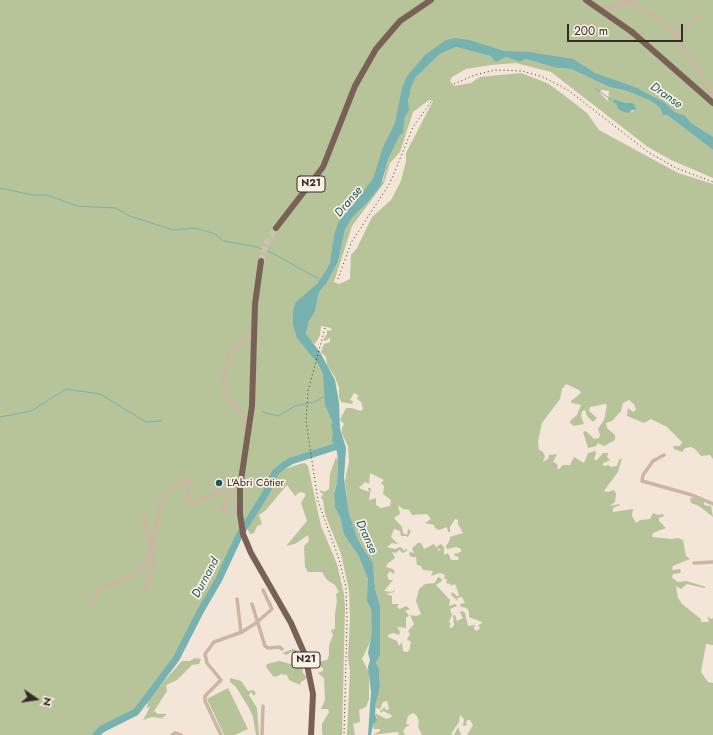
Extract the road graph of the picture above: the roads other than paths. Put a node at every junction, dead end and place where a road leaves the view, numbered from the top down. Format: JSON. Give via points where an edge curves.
{"nodes":[{"id":1,"x":431,"y":0,"type":"edge"},
{"id":2,"x":586,"y":0,"type":"edge"},
{"id":3,"x":621,"y":0,"type":"edge"},
{"id":4,"x":633,"y":0,"type":"edge"},
{"id":5,"x":628,"y":1,"type":"edge"},
{"id":6,"x":596,"y":9,"type":"dead end"},
{"id":7,"x":699,"y":16,"type":"dead end"},
{"id":8,"x":675,"y":35,"type":"junction"},
{"id":9,"x":713,"y":96,"type":"edge"},
{"id":10,"x":713,"y":103,"type":"edge"},
{"id":11,"x":276,"y":228,"type":"tunnel mouth"},
{"id":12,"x":261,"y":261,"type":"tunnel mouth"},
{"id":13,"x":255,"y":330,"type":"junction"},
{"id":14,"x":249,"y":434,"type":"junction"},
{"id":15,"x":664,"y":455,"type":"dead end"},
{"id":16,"x":713,"y":504,"type":"edge"},
{"id":17,"x":239,"y":507,"type":"junction"},
{"id":18,"x":145,"y":516,"type":"dead end"},
{"id":19,"x":154,"y":546,"type":"junction"},
{"id":20,"x":152,"y":551,"type":"junction"},
{"id":21,"x":713,"y":562,"type":"edge"},
{"id":22,"x":694,"y":563,"type":"dead end"},
{"id":23,"x":263,"y":590,"type":"dead end"},
{"id":24,"x":144,"y":593,"type":"dead end"},
{"id":25,"x":237,"y":599,"type":"dead end"},
{"id":26,"x":91,"y":604,"type":"dead end"},
{"id":27,"x":252,"y":604,"type":"dead end"},
{"id":28,"x":256,"y":623,"type":"junction"},
{"id":29,"x":241,"y":632,"type":"junction"},
{"id":30,"x":282,"y":649,"type":"dead end"},
{"id":31,"x":263,"y":706,"type":"dead end"},
{"id":32,"x":172,"y":735,"type":"edge"},
{"id":33,"x":181,"y":735,"type":"edge"},
{"id":34,"x":221,"y":735,"type":"edge"},
{"id":35,"x":262,"y":735,"type":"edge"},
{"id":36,"x":312,"y":735,"type":"edge"}],
"edges":[{"from":1,"to":11,"type":"main road","number":"N21","via":[[413,11],[387,34],[373,54],[358,80],[319,173]]},
{"from":2,"to":10,"type":"main road","bridge":true,"via":[[621,23]]},
{"from":3,"to":5,"type":"street"},
{"from":4,"to":5,"type":"street"},
{"from":4,"to":6,"type":"street"},
{"from":4,"to":8,"type":"street","via":[[637,6],[660,19]]},
{"from":7,"to":8,"type":"street"},
{"from":8,"to":9,"type":"street"},
{"from":12,"to":13,"type":"main road","number":"N21","via":[[256,290]]},
{"from":13,"to":14,"type":"main road","number":"N21"},
{"from":13,"to":14,"type":"street","via":[[232,349],[223,382],[226,396],[243,416]]},
{"from":14,"to":17,"type":"main road","number":"N21"},
{"from":15,"to":16,"type":"street","via":[[653,461],[643,475],[642,481],[692,495]]},
{"from":17,"to":19,"type":"street","via":[[229,512],[224,511],[230,495],[227,488],[192,503],[187,502],[190,482],[184,481],[165,494],[161,500]]},
{"from":17,"to":36,"type":"main road","number":"N21","via":[[245,539],[254,561],[291,623],[303,651],[312,689]]},
{"from":18,"to":19,"type":"street","via":[[145,531],[151,545]]},
{"from":19,"to":20,"type":"street"},
{"from":20,"to":24,"type":"street","via":[[154,558],[150,579]]},
{"from":20,"to":26,"type":"street","via":[[140,571],[99,590]]},
{"from":21,"to":22,"type":"street"},
{"from":23,"to":28,"type":"street","via":[[272,609]]},
{"from":25,"to":29,"type":"street"},
{"from":27,"to":28,"type":"street"},
{"from":28,"to":29,"type":"street"},
{"from":28,"to":30,"type":"street","via":[[266,648]]},
{"from":29,"to":34,"type":"street","via":[[216,641],[206,654],[207,663],[220,680],[205,696],[205,701]]},
{"from":31,"to":35,"type":"street"},
{"from":32,"to":33,"type":"street"}]}
